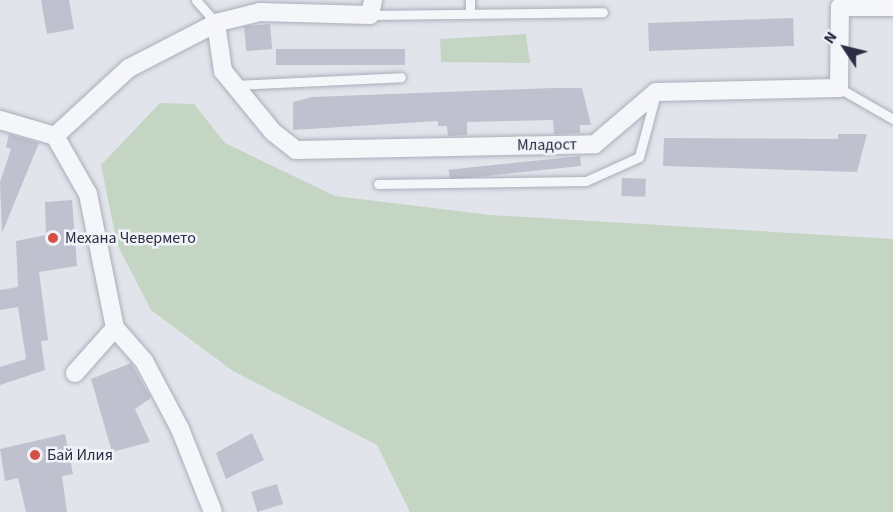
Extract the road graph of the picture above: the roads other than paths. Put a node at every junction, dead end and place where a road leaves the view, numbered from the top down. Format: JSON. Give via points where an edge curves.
{"nodes":[{"id":1,"x":196,"y":0,"type":"edge"},
{"id":2,"x":470,"y":0,"type":"edge"},
{"id":3,"x":840,"y":4,"type":"edge"},
{"id":4,"x":893,"y":7,"type":"edge"},
{"id":5,"x":372,"y":8,"type":"edge"},
{"id":6,"x":603,"y":12,"type":"dead end"},
{"id":7,"x":470,"y":14,"type":"junction"},
{"id":8,"x":216,"y":23,"type":"junction"},
{"id":9,"x":401,"y":77,"type":"dead end"},
{"id":10,"x":234,"y":85,"type":"junction"},
{"id":11,"x":839,"y":88,"type":"junction"},
{"id":12,"x":656,"y":92,"type":"junction"},
{"id":13,"x":893,"y":119,"type":"edge"},
{"id":14,"x":0,"y":120,"type":"edge"},
{"id":15,"x":55,"y":136,"type":"junction"},
{"id":16,"x":378,"y":184,"type":"dead end"},
{"id":17,"x":115,"y":328,"type":"junction"},
{"id":18,"x":75,"y":373,"type":"dead end"},
{"id":19,"x":213,"y":512,"type":"edge"}],
"edges":[{"from":1,"to":8,"type":"lane"},
{"from":2,"to":7,"type":"lane"},
{"from":3,"to":4,"type":"street"},
{"from":3,"to":11,"type":"street"},
{"from":5,"to":7,"type":"lane"},
{"from":5,"to":8,"type":"street","via":[[260,12]]},
{"from":6,"to":7,"type":"lane"},
{"from":8,"to":10,"type":"street","name":"Младост","via":[[217,53]]},
{"from":8,"to":15,"type":"street","via":[[129,68]]},
{"from":9,"to":10,"type":"lane"},
{"from":10,"to":12,"type":"street","name":"Младост","via":[[273,132],[296,150],[595,144]]},
{"from":11,"to":12,"type":"street"},
{"from":11,"to":13,"type":"lane"},
{"from":12,"to":16,"type":"lane","via":[[639,157],[586,181]]},
{"from":14,"to":15,"type":"street"},
{"from":15,"to":17,"type":"street","via":[[88,194]]},
{"from":17,"to":18,"type":"street"},
{"from":17,"to":19,"type":"street","via":[[154,380]]}]}
